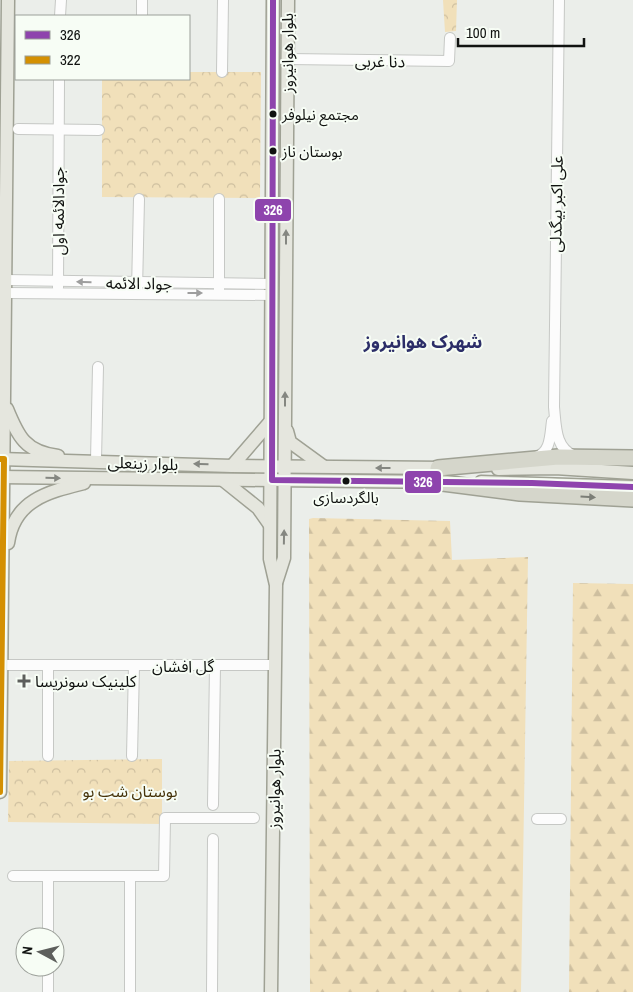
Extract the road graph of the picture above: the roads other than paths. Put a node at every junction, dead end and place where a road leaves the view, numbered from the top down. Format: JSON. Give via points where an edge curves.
{"nodes":[{"id":1,"x":8,"y":0,"type":"edge"},
{"id":2,"x":60,"y":0,"type":"edge"},
{"id":3,"x":142,"y":0,"type":"edge"},
{"id":4,"x":223,"y":0,"type":"edge"},
{"id":5,"x":273,"y":0,"type":"edge"},
{"id":6,"x":288,"y":0,"type":"edge"},
{"id":7,"x":559,"y":0,"type":"edge"},
{"id":8,"x":60,"y":15,"type":"edge"},
{"id":9,"x":142,"y":15,"type":"edge"},
{"id":10,"x":450,"y":38,"type":"dead end"},
{"id":11,"x":288,"y":59,"type":"junction"},
{"id":12,"x":222,"y":72,"type":"dead end"},
{"id":13,"x":59,"y":80,"type":"edge"},
{"id":14,"x":18,"y":129,"type":"dead end"},
{"id":15,"x":58,"y":130,"type":"junction"},
{"id":16,"x":99,"y":130,"type":"dead end"},
{"id":17,"x":219,"y":198,"type":"dead end"},
{"id":18,"x":138,"y":199,"type":"dead end"},
{"id":19,"x":58,"y":281,"type":"junction"},
{"id":20,"x":6,"y":287,"type":"junction"},
{"id":21,"x":137,"y":288,"type":"junction"},
{"id":22,"x":219,"y":289,"type":"junction"},
{"id":23,"x":272,"y":289,"type":"junction"},
{"id":24,"x":58,"y":293,"type":"junction"},
{"id":25,"x":98,"y":367,"type":"dead end"},
{"id":26,"x":5,"y":403,"type":"junction"},
{"id":27,"x":554,"y":408,"type":"junction"},
{"id":28,"x":270,"y":422,"type":"junction"},
{"id":29,"x":285,"y":426,"type":"junction"},
{"id":30,"x":579,"y":457,"type":"junction"},
{"id":31,"x":2,"y":459,"type":"edge"},
{"id":32,"x":630,"y":459,"type":"edge"},
{"id":33,"x":525,"y":460,"type":"junction"},
{"id":34,"x":101,"y":461,"type":"junction"},
{"id":35,"x":272,"y":465,"type":"junction"},
{"id":36,"x":232,"y":466,"type":"junction"},
{"id":37,"x":285,"y":466,"type":"junction"},
{"id":38,"x":325,"y":467,"type":"junction"},
{"id":39,"x":633,"y":473,"type":"edge"},
{"id":40,"x":436,"y":475,"type":"junction"},
{"id":41,"x":2,"y":477,"type":"edge"},
{"id":42,"x":98,"y":479,"type":"junction"},
{"id":43,"x":223,"y":480,"type":"junction"},
{"id":44,"x":272,"y":480,"type":"junction"},
{"id":45,"x":285,"y":481,"type":"junction"},
{"id":46,"x":633,"y":487,"type":"edge"},
{"id":47,"x":633,"y":499,"type":"edge"},
{"id":48,"x":270,"y":525,"type":"junction"},
{"id":49,"x":3,"y":580,"type":"junction"},
{"id":50,"x":276,"y":585,"type":"junction"},
{"id":51,"x":2,"y":665,"type":"junction"},
{"id":52,"x":48,"y":665,"type":"junction"},
{"id":53,"x":275,"y":665,"type":"junction"},
{"id":54,"x":134,"y":666,"type":"junction"},
{"id":55,"x":215,"y":666,"type":"junction"},
{"id":56,"x":48,"y":756,"type":"dead end"},
{"id":57,"x":132,"y":756,"type":"dead end"},
{"id":58,"x":0,"y":792,"type":"edge"},
{"id":59,"x":213,"y":805,"type":"dead end"},
{"id":60,"x":254,"y":818,"type":"dead end"},
{"id":61,"x":537,"y":819,"type":"dead end"},
{"id":62,"x":561,"y":819,"type":"dead end"},
{"id":63,"x":213,"y":839,"type":"dead end"},
{"id":64,"x":13,"y":876,"type":"dead end"},
{"id":65,"x":48,"y":877,"type":"junction"},
{"id":66,"x":130,"y":877,"type":"junction"},
{"id":67,"x":48,"y":927,"type":"edge"},
{"id":68,"x":48,"y":977,"type":"edge"},
{"id":69,"x":48,"y":992,"type":"edge"},
{"id":70,"x":130,"y":992,"type":"edge"},
{"id":71,"x":212,"y":992,"type":"edge"},
{"id":72,"x":271,"y":992,"type":"edge"}],
"edges":[{"from":1,"to":20,"type":"main road"},
{"from":2,"to":8,"type":"street"},
{"from":3,"to":9,"type":"street"},
{"from":4,"to":12,"type":"street"},
{"from":5,"to":23,"type":"main road","name":"بلوار هوانیروز"},
{"from":6,"to":11,"type":"main road","name":"بلوار هوانیروز"},
{"from":7,"to":27,"type":"street","name":"علی اکبر بیگدلی"},
{"from":10,"to":11,"type":"street","name":"دنا غربی","via":[[449,62]]},
{"from":29,"to":11,"type":"main road","name":"بلوار هوانیروز","one_way":true},
{"from":13,"to":15,"type":"street","name":"جوادالائمه اول"},
{"from":14,"to":15,"type":"street"},
{"from":15,"to":16,"type":"street"},
{"from":15,"to":19,"type":"street","name":"جوادالائمه اول"},
{"from":17,"to":22,"type":"street"},
{"from":18,"to":21,"type":"street"},
{"from":19,"to":20,"type":"street","name":"جواد الائمه"},
{"from":21,"to":19,"type":"street","name":"جواد الائمه","one_way":true},
{"from":19,"to":24,"type":"street","name":"جوادالائمه اول"},
{"from":20,"to":24,"type":"street","name":"جواد الائمه"},
{"from":20,"to":26,"type":"main road"},
{"from":21,"to":22,"type":"street","name":"جواد الائمه"},
{"from":21,"to":24,"type":"street","name":"جواد الائمه"},
{"from":22,"to":23,"type":"street","name":"جواد الائمه"},
{"from":23,"to":28,"type":"main road","name":"بلوار هوانیروز"},
{"from":25,"to":34,"type":"street"},
{"from":26,"to":31,"type":"main road"},
{"from":26,"to":34,"type":"main road","via":[[18,435],[31,446],[54,455]]},
{"from":27,"to":30,"type":"street","name":"علی اکبر بیگدلی","via":[[562,448]]},
{"from":27,"to":33,"type":"street","name":"علی اکبر بیگدلی","via":[[548,448],[544,454]]},
{"from":28,"to":35,"type":"main road","name":"بلوار هوانیروز"},
{"from":28,"to":36,"type":"main road"},
{"from":29,"to":37,"type":"main road","name":"بلوار هوانیروز"},
{"from":29,"to":38,"type":"main road","via":[[290,442]]},
{"from":30,"to":32,"type":"highway"},
{"from":30,"to":33,"type":"highway"},
{"from":31,"to":34,"type":"main road","name":"بلوار زینعلی"},
{"from":31,"to":41,"type":"main road"},
{"from":33,"to":40,"type":"highway"},
{"from":36,"to":34,"type":"main road","name":"بلوار زینعلی","one_way":true},
{"from":35,"to":36,"type":"main road","name":"بلوار زینعلی"},
{"from":35,"to":37,"type":"main road","name":"بلوار زینعلی"},
{"from":35,"to":44,"type":"main road","name":"بلوار هوانیروز"},
{"from":37,"to":38,"type":"main road","name":"بلوار زینعلی"},
{"from":37,"to":45,"type":"main road","name":"بلوار هوانیروز"},
{"from":40,"to":38,"type":"main road","name":"بلوار زینعلی","one_way":true},
{"from":39,"to":40,"type":"main road","via":[[555,468]]},
{"from":40,"to":45,"type":"main road","name":"بلوار زینعلی"},
{"from":40,"to":46,"type":"main road"},
{"from":40,"to":47,"type":"highway","one_way":true,"via":[[520,493]]},
{"from":41,"to":42,"type":"main road","name":"بلوار زینعلی","one_way":true},
{"from":41,"to":49,"type":"main road"},
{"from":42,"to":43,"type":"main road","name":"بلوار زینعلی"},
{"from":42,"to":49,"type":"main road","via":[[30,501],[9,535]]},
{"from":43,"to":44,"type":"main road","name":"بلوار زینعلی"},
{"from":43,"to":48,"type":"main road","via":[[258,508]]},
{"from":44,"to":45,"type":"main road","name":"بلوار زینعلی"},
{"from":44,"to":48,"type":"main road","name":"بلوار هوانیروز"},
{"from":50,"to":45,"type":"main road","name":"بلوار هوانیروز","one_way":true,"via":[[284,558]]},
{"from":48,"to":50,"type":"main road","name":"بلوار هوانیروز","via":[[270,560]]},
{"from":49,"to":51,"type":"main road"},
{"from":50,"to":53,"type":"main road","name":"بلوار هوانیروز"},
{"from":51,"to":52,"type":"street","name":"گل افشان"},
{"from":51,"to":58,"type":"main road"},
{"from":52,"to":54,"type":"street","name":"گل افشان"},
{"from":52,"to":56,"type":"street"},
{"from":53,"to":55,"type":"street","name":"گل افشان"},
{"from":53,"to":72,"type":"main road","name":"بلوار هوانیروز"},
{"from":54,"to":55,"type":"street","name":"گل افشان"},
{"from":54,"to":57,"type":"street"},
{"from":55,"to":59,"type":"street"},
{"from":60,"to":66,"type":"street","via":[[165,818],[164,876]]},
{"from":61,"to":62,"type":"street"},
{"from":63,"to":71,"type":"street"},
{"from":64,"to":65,"type":"street"},
{"from":65,"to":66,"type":"street"},
{"from":65,"to":67,"type":"street"},
{"from":66,"to":70,"type":"street"},
{"from":68,"to":69,"type":"street"}]}
